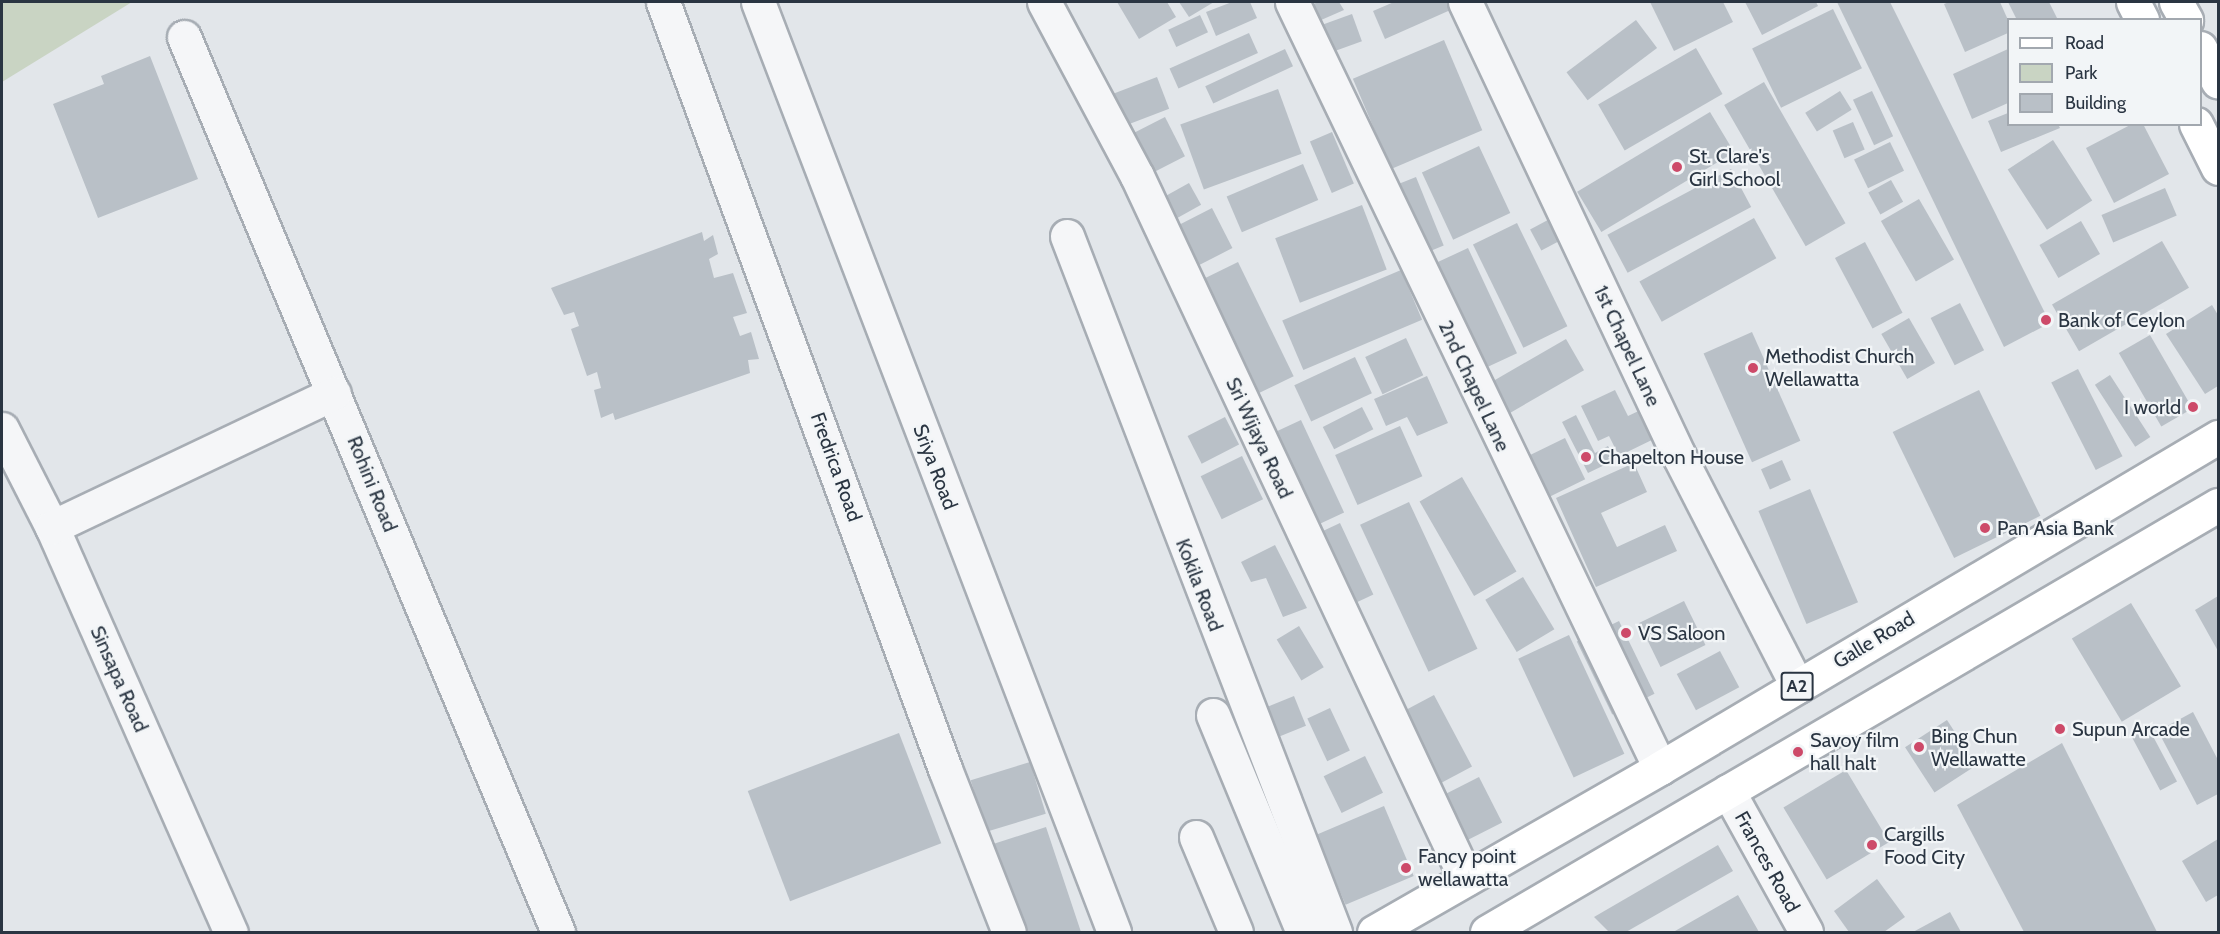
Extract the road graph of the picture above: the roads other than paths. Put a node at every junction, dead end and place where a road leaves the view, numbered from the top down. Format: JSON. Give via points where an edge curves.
{"nodes":[{"id":1,"x":663,"y":2,"type":"edge"},
{"id":2,"x":758,"y":2,"type":"edge"},
{"id":3,"x":1044,"y":2,"type":"edge"},
{"id":4,"x":1292,"y":2,"type":"edge"},
{"id":5,"x":1465,"y":2,"type":"edge"},
{"id":6,"x":2133,"y":2,"type":"edge"},
{"id":7,"x":2176,"y":2,"type":"edge"},
{"id":8,"x":2141,"y":18,"type":"edge"},
{"id":9,"x":2185,"y":18,"type":"edge"},
{"id":10,"x":184,"y":37,"type":"dead end"},
{"id":11,"x":2202,"y":52,"type":"edge"},
{"id":12,"x":2218,"y":82,"type":"edge"},
{"id":13,"x":2197,"y":126,"type":"edge"},
{"id":14,"x":2218,"y":168,"type":"edge"},
{"id":15,"x":1067,"y":236,"type":"dead end"},
{"id":16,"x":334,"y":393,"type":"junction"},
{"id":17,"x":2,"y":429,"type":"edge"},
{"id":18,"x":2218,"y":437,"type":"edge"},
{"id":19,"x":2218,"y":505,"type":"edge"},
{"id":20,"x":51,"y":526,"type":"junction"},
{"id":21,"x":1797,"y":686,"type":"junction"},
{"id":22,"x":1213,"y":715,"type":"dead end"},
{"id":23,"x":1660,"y":768,"type":"junction"},
{"id":24,"x":1728,"y":791,"type":"junction"},
{"id":25,"x":1196,"y":837,"type":"dead end"},
{"id":26,"x":1466,"y":879,"type":"junction"},
{"id":27,"x":231,"y":933,"type":"edge"},
{"id":28,"x":558,"y":933,"type":"edge"},
{"id":29,"x":1009,"y":933,"type":"edge"},
{"id":30,"x":1113,"y":933,"type":"edge"},
{"id":31,"x":1236,"y":933,"type":"edge"},
{"id":32,"x":1303,"y":933,"type":"edge"},
{"id":33,"x":1335,"y":933,"type":"edge"},
{"id":34,"x":1374,"y":933,"type":"edge"},
{"id":35,"x":1487,"y":933,"type":"edge"},
{"id":36,"x":1806,"y":933,"type":"edge"}],
"edges":[{"from":1,"to":29,"type":"street","name":"Fredrica Road"},
{"from":2,"to":30,"type":"street","name":"Sriya Road"},
{"from":3,"to":26,"type":"street","name":"Sri Wijaya Road","via":[[1137,176]]},
{"from":4,"to":23,"type":"street","name":"2nd Chapel Lane"},
{"from":5,"to":21,"type":"street","name":"1st Chapel Lane","via":[[1679,456]]},
{"from":6,"to":8,"type":"main road"},
{"from":7,"to":9,"type":"main road"},
{"from":10,"to":16,"type":"street","name":"Rohini Road"},
{"from":11,"to":12,"type":"main road"},
{"from":13,"to":14,"type":"main road"},
{"from":15,"to":33,"type":"street","name":"Kokila Road"},
{"from":16,"to":20,"type":"street"},
{"from":16,"to":28,"type":"street","name":"Rohini Road"},
{"from":17,"to":20,"type":"street","name":"Sinsapa Road"},
{"from":18,"to":21,"type":"main road","name":"Galle Road","number":"A2"},
{"from":19,"to":24,"type":"main road"},
{"from":20,"to":27,"type":"street","name":"Sinsapa Road"},
{"from":21,"to":23,"type":"main road","name":"Galle Road","number":"A2"},
{"from":22,"to":32,"type":"street"},
{"from":23,"to":26,"type":"main road","name":"Galle Road","number":"A2"},
{"from":24,"to":35,"type":"main road"},
{"from":24,"to":36,"type":"street","name":"Frances Road"},
{"from":25,"to":31,"type":"street"},
{"from":26,"to":34,"type":"main road","name":"Galle Road","number":"A2"}]}
